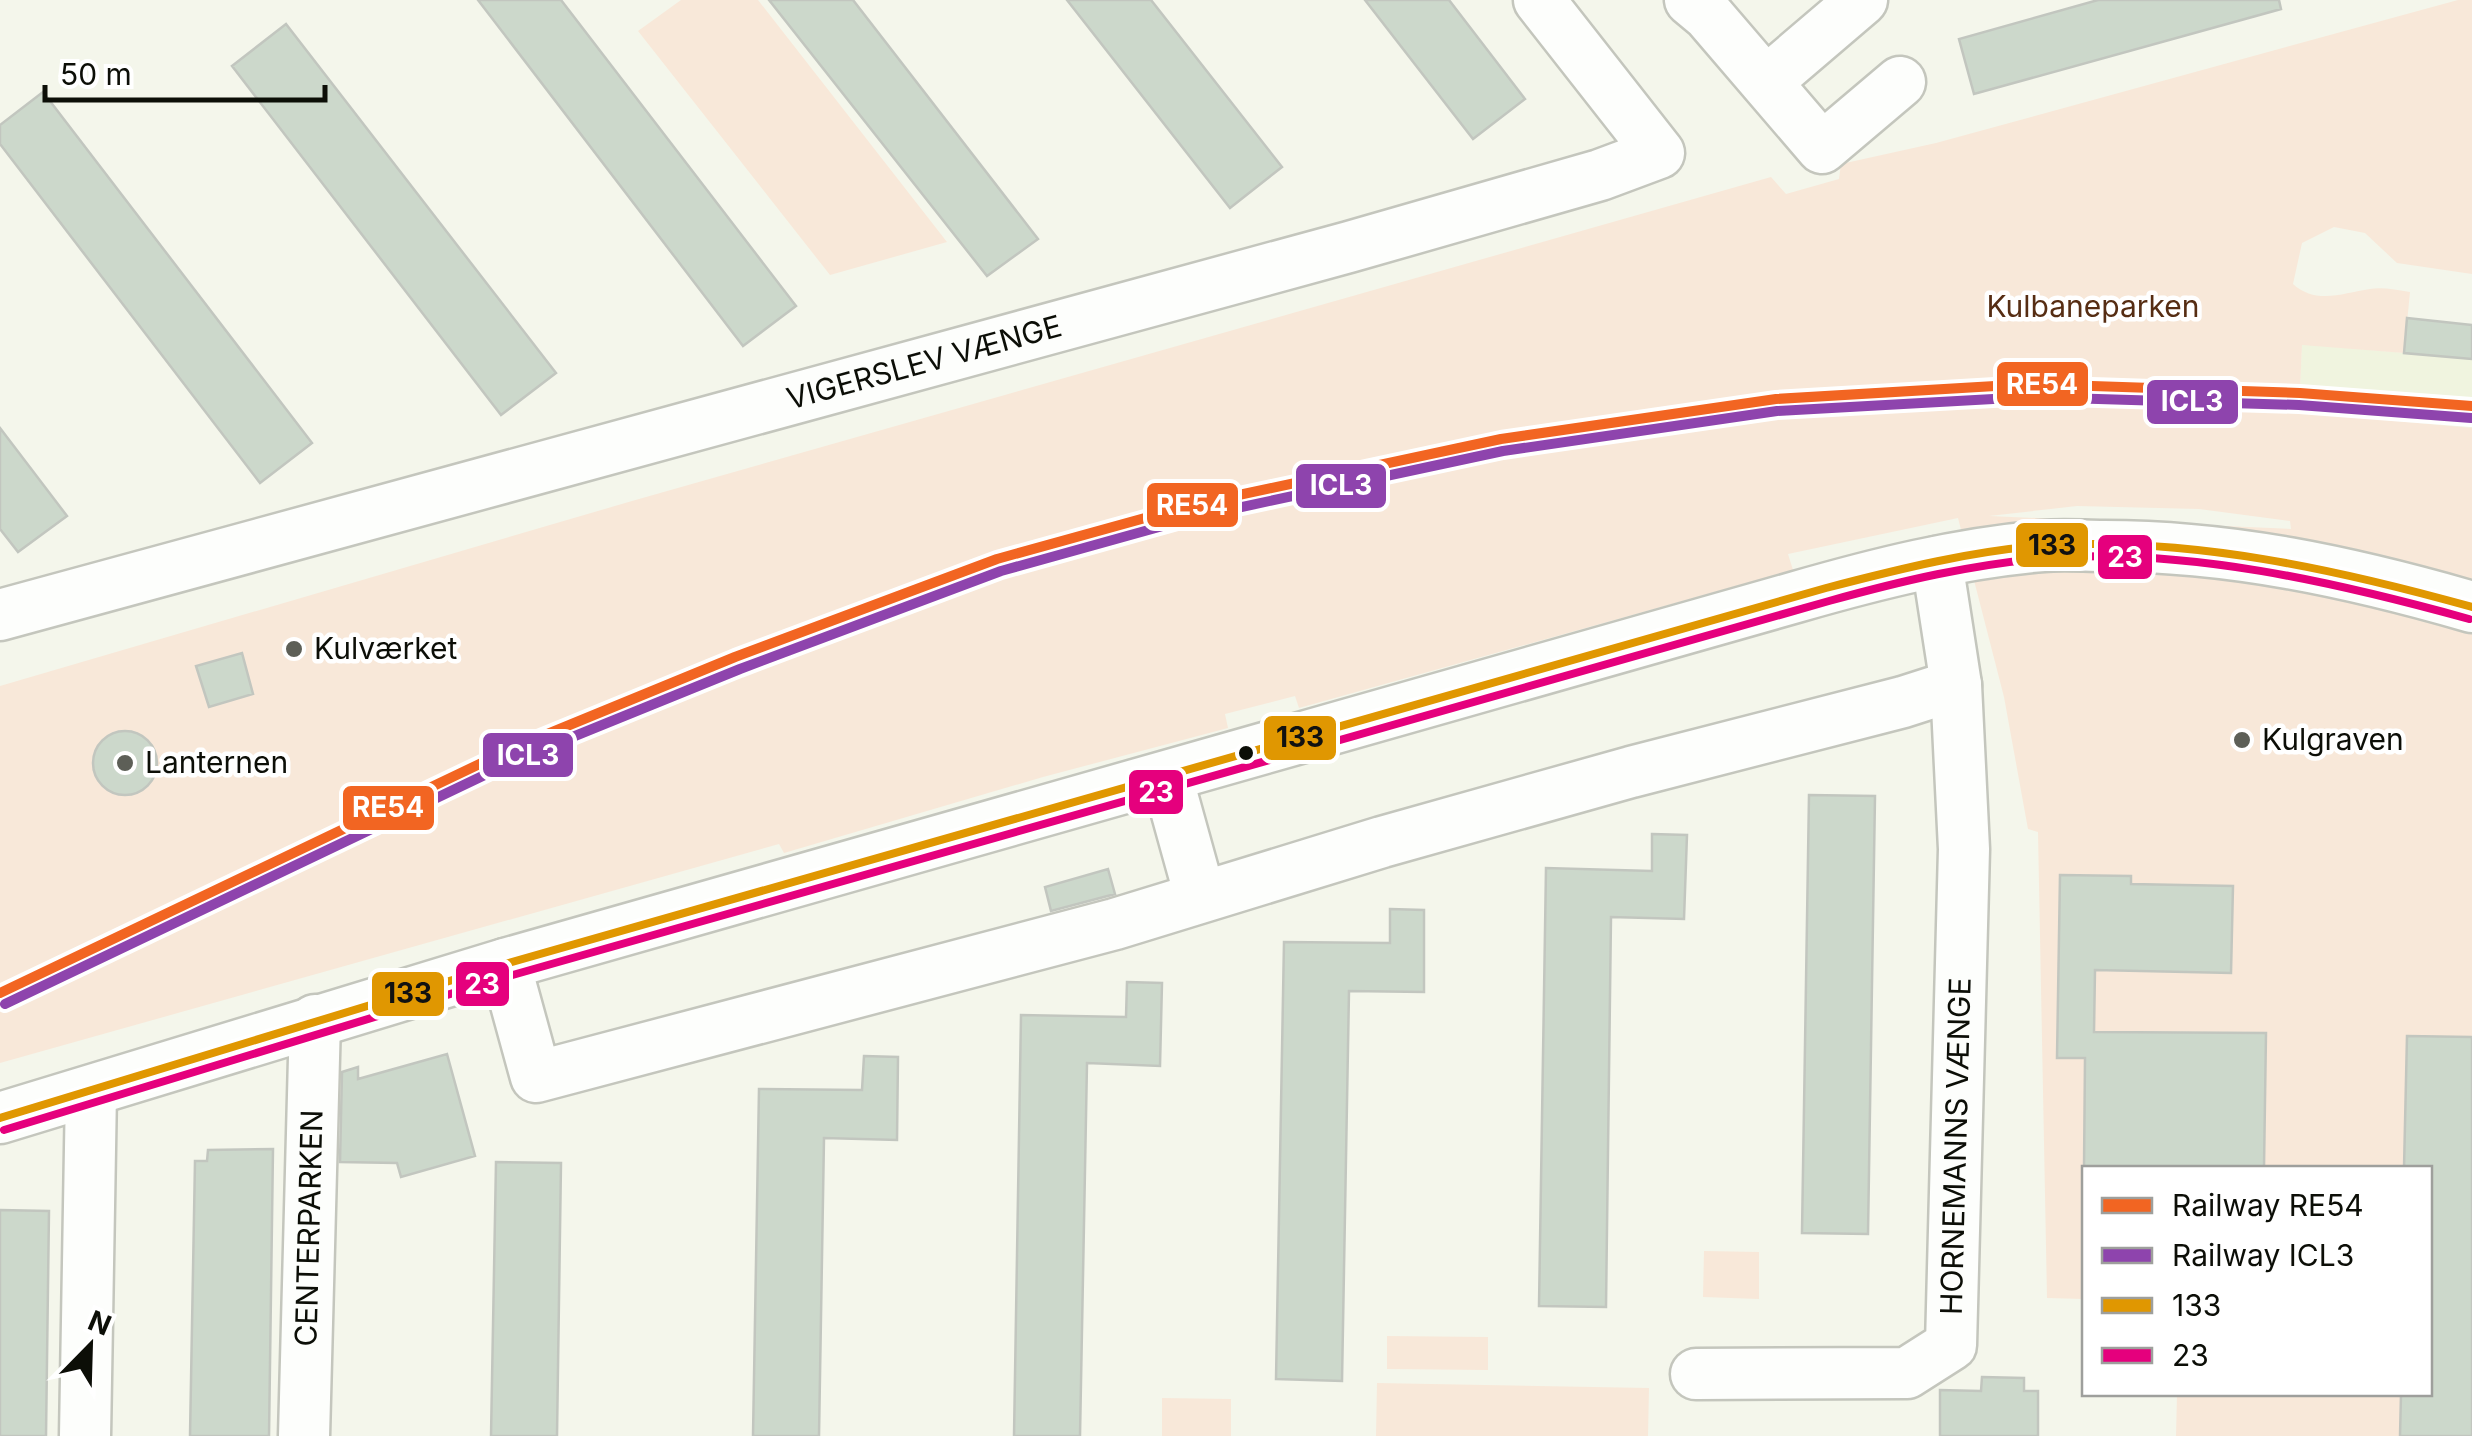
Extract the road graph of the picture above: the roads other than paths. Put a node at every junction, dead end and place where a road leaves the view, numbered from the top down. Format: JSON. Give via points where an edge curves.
{"nodes":[{"id":1,"x":1539,"y":0,"type":"edge"},
{"id":2,"x":1862,"y":0,"type":"edge"},
{"id":3,"x":1708,"y":5,"type":"edge"},
{"id":4,"x":1766,"y":82,"type":"junction"},
{"id":5,"x":1900,"y":82,"type":"dead end"},
{"id":6,"x":1936,"y":562,"type":"junction"},
{"id":7,"x":2472,"y":608,"type":"edge"},
{"id":8,"x":0,"y":615,"type":"edge"},
{"id":9,"x":1956,"y":685,"type":"junction"},
{"id":10,"x":1167,"y":778,"type":"junction"},
{"id":11,"x":1200,"y":896,"type":"junction"},
{"id":12,"x":505,"y":964,"type":"junction"},
{"id":13,"x":315,"y":1020,"type":"junction"},
{"id":14,"x":91,"y":1091,"type":"junction"},
{"id":15,"x":0,"y":1118,"type":"edge"},
{"id":16,"x":1696,"y":1374,"type":"dead end"},
{"id":17,"x":85,"y":1436,"type":"edge"},
{"id":18,"x":304,"y":1436,"type":"edge"}],
"edges":[{"from":1,"to":8,"type":"street","name":"VIGERSLEV VÆNGE","via":[[1659,153],[1330,252]]},
{"from":2,"to":4,"type":"street"},
{"from":3,"to":4,"type":"street"},
{"from":4,"to":5,"type":"street","via":[[1822,148]]},
{"from":6,"to":7,"type":"street","via":[[2044,546],[2156,546],[2282,560]]},
{"from":6,"to":9,"type":"street","name":"HORNEMANNS VÆNGE"},
{"from":6,"to":10,"type":"street"},
{"from":9,"to":11,"type":"street"},
{"from":9,"to":16,"type":"street","name":"HORNEMANNS VÆNGE","via":[[1964,849],[1951,1344],[1907,1373]]},
{"from":10,"to":11,"type":"street"},
{"from":10,"to":12,"type":"street"},
{"from":11,"to":12,"type":"street","via":[[536,1077]]},
{"from":12,"to":13,"type":"street"},
{"from":13,"to":14,"type":"street"},
{"from":13,"to":18,"type":"street","name":"CENTERPARKEN"},
{"from":14,"to":15,"type":"street"},
{"from":14,"to":17,"type":"street"}]}
